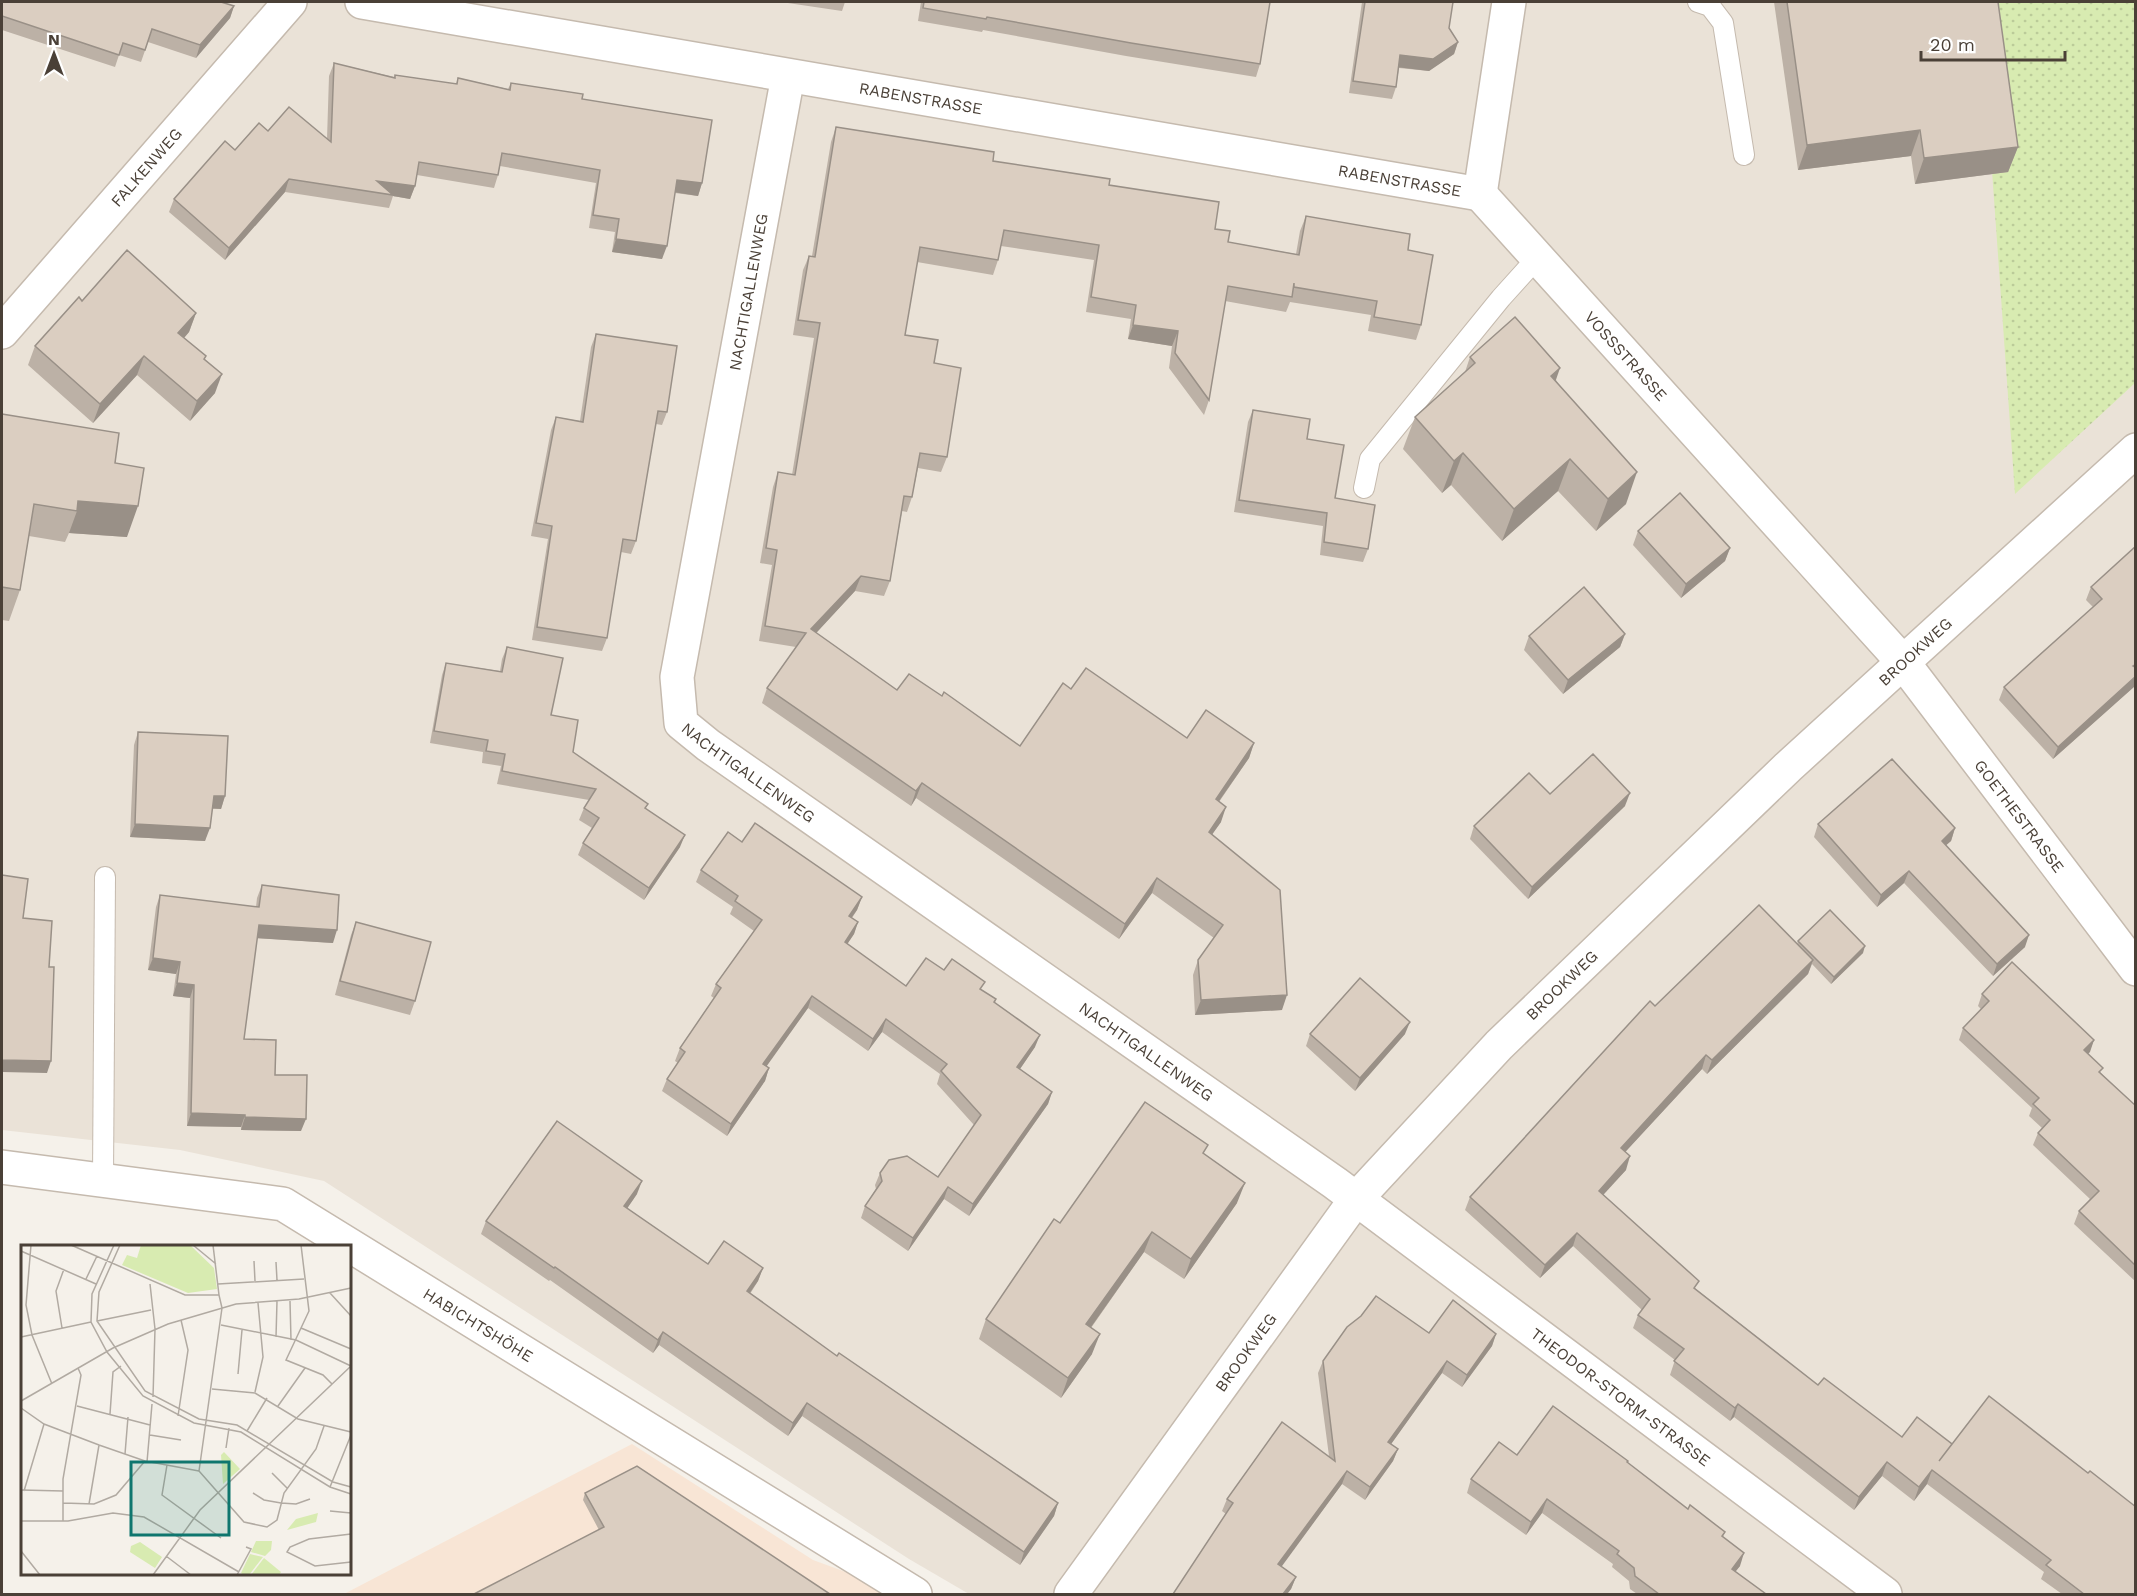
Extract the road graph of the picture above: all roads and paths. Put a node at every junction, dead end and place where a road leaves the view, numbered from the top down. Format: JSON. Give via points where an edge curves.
{"nodes":[{"id":1,"x":290,"y":2,"type":"edge"},
{"id":2,"x":362,"y":2,"type":"edge"},
{"id":3,"x":1509,"y":2,"type":"edge"},
{"id":4,"x":1698,"y":2,"type":"edge"},
{"id":5,"x":788,"y":76,"type":"junction"},
{"id":6,"x":1744,"y":155,"type":"dead end"},
{"id":7,"x":1480,"y":194,"type":"junction"},
{"id":8,"x":1537,"y":258,"type":"junction"},
{"id":9,"x":2,"y":332,"type":"edge"},
{"id":10,"x":2136,"y":450,"type":"edge"},
{"id":11,"x":1364,"y":488,"type":"dead end"},
{"id":12,"x":1902,"y":662,"type":"junction"},
{"id":13,"x":105,"y":878,"type":"dead end"},
{"id":14,"x":2136,"y":969,"type":"edge"},
{"id":15,"x":2,"y":1167,"type":"edge"},
{"id":16,"x":103,"y":1180,"type":"junction"},
{"id":17,"x":1356,"y":1199,"type":"junction"},
{"id":18,"x":349,"y":1245,"type":"edge"},
{"id":19,"x":351,"y":1246,"type":"edge"},
{"id":20,"x":915,"y":1594,"type":"edge"},
{"id":21,"x":1071,"y":1594,"type":"edge"},
{"id":22,"x":1885,"y":1594,"type":"edge"}],
"edges":[{"from":1,"to":9,"type":"street","name":"FALKENWEG"},
{"from":2,"to":5,"type":"street","name":"RABENSTRASSE"},
{"from":3,"to":7,"type":"street"},
{"from":4,"to":6,"type":"lane","via":[[1710,6],[1723,23]]},
{"from":5,"to":7,"type":"street","name":"RABENSTRASSE"},
{"from":5,"to":17,"type":"street","name":"NACHTIGALLENWEG","via":[[677,677],[681,723]]},
{"from":7,"to":8,"type":"street","name":"VOSSSTRASSE"},
{"from":8,"to":11,"type":"lane","via":[[1370,459]]},
{"from":8,"to":12,"type":"street","name":"VOSSSTRASSE"},
{"from":10,"to":12,"type":"street","name":"BROOKWEG"},
{"from":12,"to":14,"type":"street","name":"GOETHESTRASSE"},
{"from":12,"to":17,"type":"street","name":"BROOKWEG","via":[[1499,1045]]},
{"from":13,"to":16,"type":"lane"},
{"from":15,"to":16,"type":"street","name":"HABICHTSHÖHE"},
{"from":16,"to":18,"type":"street","name":"HABICHTSHÖHE","via":[[283,1204]]},
{"from":17,"to":21,"type":"street","name":"BROOKWEG"},
{"from":17,"to":22,"type":"street","name":"THEODOR-STORM-STRASSE"},
{"from":19,"to":20,"type":"street","name":"HABICHTSHÖHE"}]}
